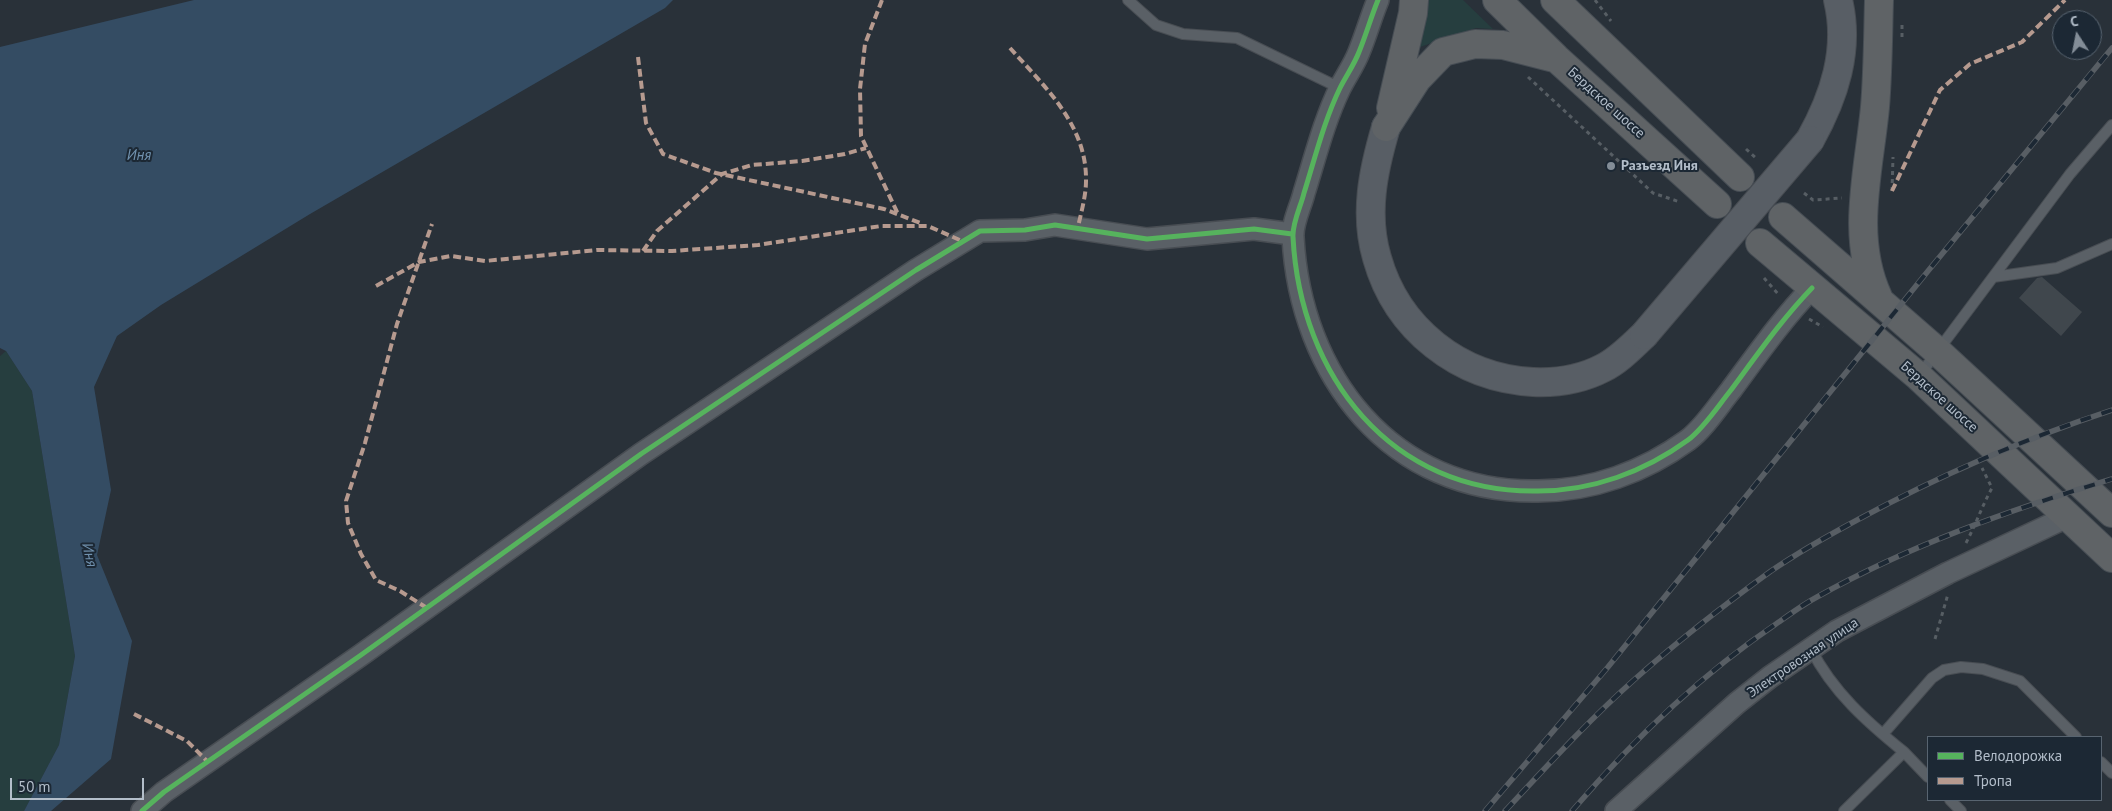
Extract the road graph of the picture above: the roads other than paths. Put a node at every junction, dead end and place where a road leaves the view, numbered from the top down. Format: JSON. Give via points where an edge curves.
{"nodes":[{"id":1,"x":1128,"y":0,"type":"edge"},
{"id":2,"x":1378,"y":0,"type":"edge"},
{"id":3,"x":1414,"y":0,"type":"edge"},
{"id":4,"x":1497,"y":0,"type":"edge"},
{"id":5,"x":1554,"y":0,"type":"edge"},
{"id":6,"x":1838,"y":0,"type":"edge"},
{"id":7,"x":1879,"y":0,"type":"edge"},
{"id":8,"x":1556,"y":58,"type":"junction"},
{"id":9,"x":1340,"y":88,"type":"junction"},
{"id":10,"x":2112,"y":125,"type":"edge"},
{"id":11,"x":1386,"y":127,"type":"junction"},
{"id":12,"x":1740,"y":177,"type":"dead end"},
{"id":13,"x":1717,"y":204,"type":"dead end"},
{"id":14,"x":1783,"y":217,"type":"dead end"},
{"id":15,"x":1292,"y":234,"type":"junction"},
{"id":16,"x":1760,"y":243,"type":"dead end"},
{"id":17,"x":2112,"y":244,"type":"edge"},
{"id":18,"x":1994,"y":277,"type":"junction"},
{"id":19,"x":1812,"y":288,"type":"junction"},
{"id":20,"x":1879,"y":299,"type":"junction"},
{"id":21,"x":1937,"y":351,"type":"junction"},
{"id":22,"x":1918,"y":376,"type":"junction"},
{"id":23,"x":2108,"y":505,"type":"edge"},
{"id":24,"x":2069,"y":516,"type":"junction"},
{"id":25,"x":2112,"y":558,"type":"edge"},
{"id":26,"x":1811,"y":649,"type":"junction"},
{"id":27,"x":1882,"y":734,"type":"junction"},
{"id":28,"x":2075,"y":736,"type":"edge"},
{"id":29,"x":1904,"y":752,"type":"junction"},
{"id":30,"x":2102,"y":763,"type":"edge"},
{"id":31,"x":2112,"y":773,"type":"edge"},
{"id":32,"x":1927,"y":776,"type":"edge"},
{"id":33,"x":1951,"y":801,"type":"edge"},
{"id":34,"x":142,"y":811,"type":"edge"},
{"id":35,"x":1616,"y":811,"type":"edge"},
{"id":36,"x":1844,"y":811,"type":"edge"},
{"id":37,"x":1961,"y":811,"type":"edge"}],
"edges":[{"from":1,"to":9,"type":"lane","via":[[1156,25],[1183,34],[1237,38]]},
{"from":2,"to":9,"type":"street","via":[[1359,54]]},
{"from":3,"to":11,"type":"highway"},
{"from":4,"to":8,"type":"highway","name":"Бердское шоссе"},
{"from":5,"to":12,"type":"highway"},
{"from":6,"to":11,"type":"main road","bridge":true,"via":[[1842,48],[1836,80],[1826,111],[1810,140],[1644,335],[1602,369],[1576,378],[1521,381],[1470,368],[1429,342],[1397,305],[1376,258],[1370,204],[1375,164]]},
{"from":7,"to":20,"type":"highway","via":[[1875,104],[1862,225],[1869,277]]},
{"from":8,"to":11,"type":"highway","via":[[1504,44],[1475,44],[1443,52],[1417,79]]},
{"from":8,"to":13,"type":"highway","name":"Бердское шоссе"},
{"from":9,"to":15,"type":"street"},
{"from":10,"to":18,"type":"lane","via":[[2070,174]]},
{"from":14,"to":20,"type":"highway"},
{"from":15,"to":19,"type":"street","via":[[1302,304],[1316,344],[1348,400],[1369,424],[1425,467],[1478,486],[1519,492],[1560,491],[1598,484],[1646,466],[1690,439],[1791,310]]},
{"from":15,"to":34,"type":"street","via":[[1254,229],[1147,239],[1055,225],[1025,230],[980,231],[916,270],[641,454],[164,792]]},
{"from":16,"to":19,"type":"highway","name":"Бердское шоссе"},
{"from":17,"to":18,"type":"lane","via":[[2057,268]]},
{"from":18,"to":21,"type":"lane"},
{"from":19,"to":22,"type":"highway","name":"Бердское шоссе"},
{"from":20,"to":21,"type":"highway"},
{"from":21,"to":22,"type":"lane"},
{"from":21,"to":23,"type":"highway"},
{"from":22,"to":24,"type":"highway","name":"Бердское шоссе"},
{"from":24,"to":25,"type":"highway","name":"Бердское шоссе"},
{"from":24,"to":26,"type":"street","name":"Электровозная улица","via":[[1948,573],[1838,631]]},
{"from":26,"to":27,"type":"lane","via":[[1823,672],[1852,707]]},
{"from":26,"to":35,"type":"street","name":"Электровозная улица","via":[[1737,703]]},
{"from":27,"to":28,"type":"lane","via":[[1932,678],[1944,670],[1961,667],[1983,669],[2020,681]]},
{"from":27,"to":29,"type":"lane"},
{"from":29,"to":32,"type":"lane"},
{"from":29,"to":36,"type":"lane"},
{"from":30,"to":31,"type":"lane"},
{"from":33,"to":37,"type":"lane"}]}
